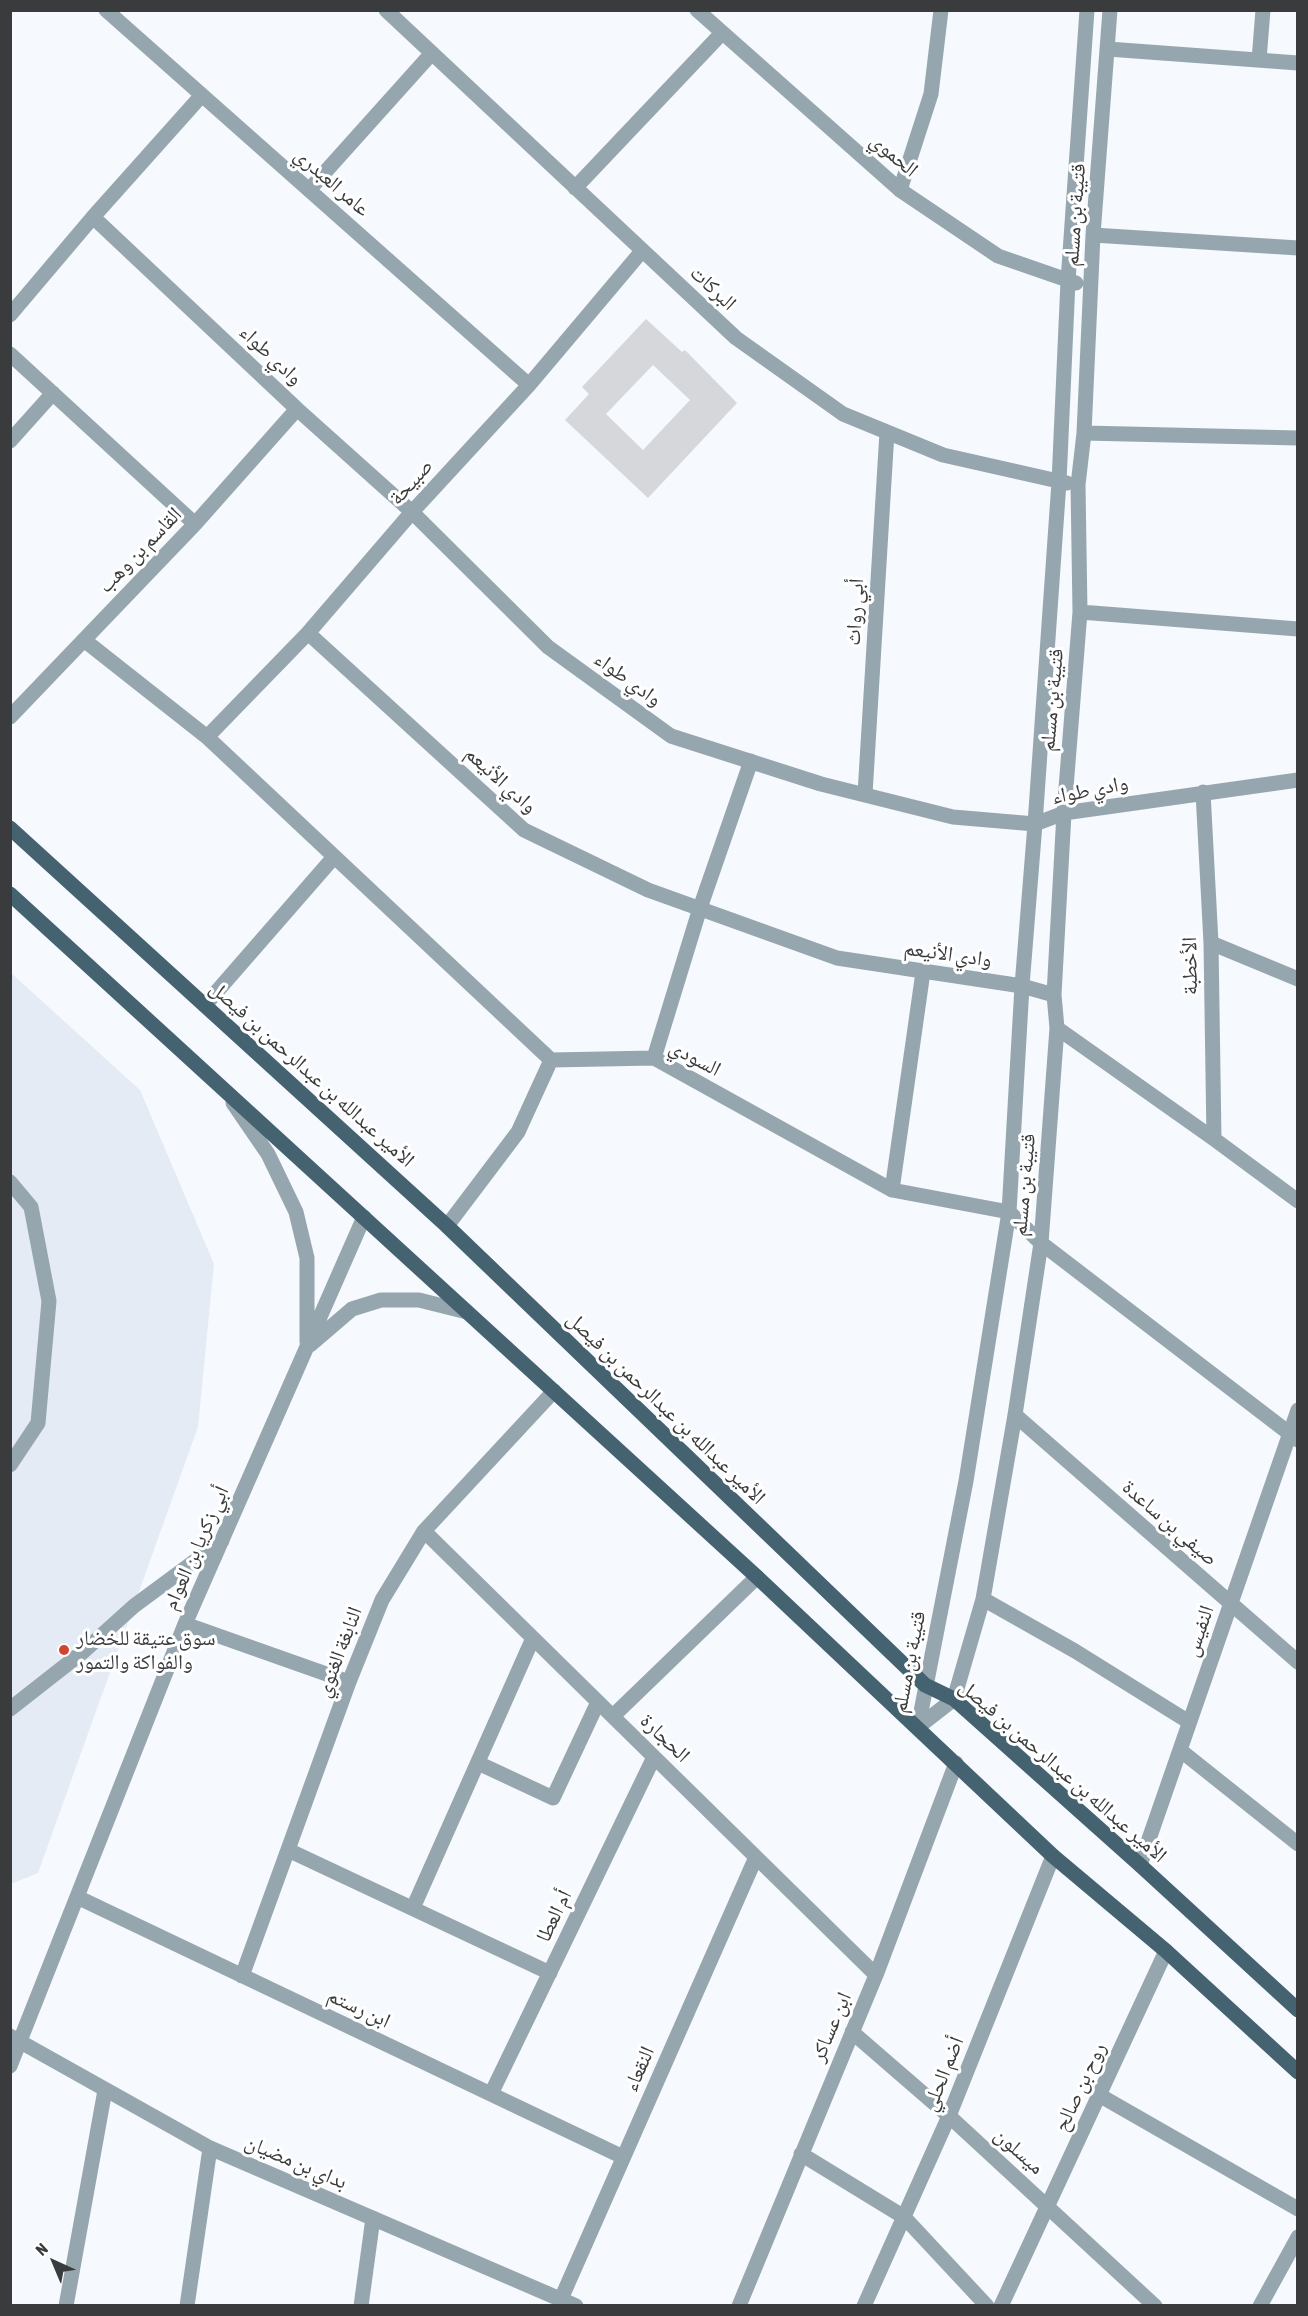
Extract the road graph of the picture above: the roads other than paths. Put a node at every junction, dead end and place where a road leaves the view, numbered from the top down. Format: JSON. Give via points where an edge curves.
{"nodes":[{"id":1,"x":106,"y":10,"type":"edge"},
{"id":2,"x":386,"y":10,"type":"edge"},
{"id":3,"x":697,"y":10,"type":"edge"},
{"id":4,"x":941,"y":10,"type":"edge"},
{"id":5,"x":1087,"y":10,"type":"edge"},
{"id":6,"x":1110,"y":10,"type":"edge"},
{"id":7,"x":1263,"y":10,"type":"edge"},
{"id":8,"x":722,"y":33,"type":"junction"},
{"id":9,"x":1108,"y":49,"type":"junction"},
{"id":10,"x":432,"y":53,"type":"junction"},
{"id":11,"x":1259,"y":60,"type":"junction"},
{"id":12,"x":1298,"y":63,"type":"edge"},
{"id":13,"x":202,"y":95,"type":"junction"},
{"id":14,"x":575,"y":188,"type":"junction"},
{"id":15,"x":900,"y":189,"type":"junction"},
{"id":16,"x":309,"y":190,"type":"junction"},
{"id":17,"x":93,"y":216,"type":"junction"},
{"id":18,"x":1093,"y":235,"type":"junction"},
{"id":19,"x":1298,"y":248,"type":"edge"},
{"id":20,"x":642,"y":251,"type":"junction"},
{"id":21,"x":1068,"y":281,"type":"junction"},
{"id":22,"x":1092,"y":286,"type":"junction"},
{"id":23,"x":10,"y":315,"type":"edge"},
{"id":24,"x":10,"y":354,"type":"edge"},
{"id":25,"x":529,"y":385,"type":"junction"},
{"id":26,"x":53,"y":393,"type":"junction"},
{"id":27,"x":297,"y":409,"type":"junction"},
{"id":28,"x":887,"y":432,"type":"junction"},
{"id":29,"x":1084,"y":433,"type":"junction"},
{"id":30,"x":1298,"y":438,"type":"edge"},
{"id":31,"x":10,"y":441,"type":"edge"},
{"id":32,"x":1059,"y":482,"type":"junction"},
{"id":33,"x":1078,"y":485,"type":"junction"},
{"id":34,"x":412,"y":512,"type":"junction"},
{"id":35,"x":195,"y":524,"type":"junction"},
{"id":36,"x":1080,"y":612,"type":"junction"},
{"id":37,"x":1298,"y":629,"type":"edge"},
{"id":38,"x":308,"y":633,"type":"junction"},
{"id":39,"x":84,"y":640,"type":"junction"},
{"id":40,"x":10,"y":717,"type":"edge"},
{"id":41,"x":207,"y":738,"type":"junction"},
{"id":42,"x":751,"y":761,"type":"junction"},
{"id":43,"x":1298,"y":780,"type":"edge"},
{"id":44,"x":1203,"y":792,"type":"junction"},
{"id":45,"x":865,"y":794,"type":"junction"},
{"id":46,"x":1064,"y":813,"type":"junction"},
{"id":47,"x":1035,"y":824,"type":"junction"},
{"id":48,"x":10,"y":828,"type":"edge"},
{"id":49,"x":334,"y":857,"type":"junction"},
{"id":50,"x":10,"y":894,"type":"edge"},
{"id":51,"x":700,"y":908,"type":"junction"},
{"id":52,"x":1210,"y":943,"type":"junction"},
{"id":53,"x":923,"y":972,"type":"junction"},
{"id":54,"x":1298,"y":979,"type":"edge"},
{"id":55,"x":1022,"y":986,"type":"junction"},
{"id":56,"x":1054,"y":994,"type":"junction"},
{"id":57,"x":205,"y":1005,"type":"junction"},
{"id":58,"x":1057,"y":1028,"type":"junction"},
{"id":59,"x":654,"y":1058,"type":"junction"},
{"id":60,"x":551,"y":1060,"type":"junction"},
{"id":61,"x":224,"y":1089,"type":"junction"},
{"id":62,"x":1214,"y":1139,"type":"junction"},
{"id":63,"x":10,"y":1182,"type":"edge"},
{"id":64,"x":892,"y":1190,"type":"junction"},
{"id":65,"x":1298,"y":1202,"type":"edge"},
{"id":66,"x":1009,"y":1212,"type":"junction"},
{"id":67,"x":364,"y":1217,"type":"junction"},
{"id":68,"x":447,"y":1226,"type":"junction"},
{"id":69,"x":1041,"y":1243,"type":"junction"},
{"id":70,"x":467,"y":1312,"type":"junction"},
{"id":71,"x":307,"y":1348,"type":"junction"},
{"id":72,"x":554,"y":1391,"type":"junction"},
{"id":73,"x":1298,"y":1410,"type":"edge"},
{"id":74,"x":1015,"y":1415,"type":"junction"},
{"id":75,"x":1293,"y":1437,"type":"edge"},
{"id":76,"x":10,"y":1465,"type":"edge"},
{"id":77,"x":424,"y":1531,"type":"junction"},
{"id":78,"x":222,"y":1541,"type":"junction"},
{"id":79,"x":757,"y":1577,"type":"junction"},
{"id":80,"x":983,"y":1599,"type":"junction"},
{"id":81,"x":1230,"y":1604,"type":"junction"},
{"id":82,"x":185,"y":1624,"type":"junction"},
{"id":83,"x":533,"y":1638,"type":"junction"},
{"id":84,"x":1298,"y":1662,"type":"edge"},
{"id":85,"x":349,"y":1682,"type":"junction"},
{"id":86,"x":925,"y":1685,"type":"junction"},
{"id":87,"x":954,"y":1699,"type":"junction"},
{"id":88,"x":598,"y":1702,"type":"junction"},
{"id":89,"x":10,"y":1709,"type":"edge"},
{"id":90,"x":613,"y":1716,"type":"junction"},
{"id":91,"x":1189,"y":1722,"type":"junction"},
{"id":92,"x":918,"y":1727,"type":"junction"},
{"id":93,"x":1180,"y":1750,"type":"junction"},
{"id":94,"x":654,"y":1757,"type":"junction"},
{"id":95,"x":478,"y":1763,"type":"junction"},
{"id":96,"x":956,"y":1763,"type":"junction"},
{"id":97,"x":1298,"y":1844,"type":"edge"},
{"id":98,"x":288,"y":1850,"type":"junction"},
{"id":99,"x":1053,"y":1856,"type":"junction"},
{"id":100,"x":756,"y":1857,"type":"junction"},
{"id":101,"x":1140,"y":1865,"type":"junction"},
{"id":102,"x":77,"y":1897,"type":"junction"},
{"id":103,"x":413,"y":1908,"type":"junction"},
{"id":104,"x":1166,"y":1951,"type":"junction"},
{"id":105,"x":550,"y":1973,"type":"junction"},
{"id":106,"x":876,"y":1975,"type":"junction"},
{"id":107,"x":242,"y":1976,"type":"junction"},
{"id":108,"x":1298,"y":2010,"type":"edge"},
{"id":109,"x":852,"y":2032,"type":"junction"},
{"id":110,"x":15,"y":2039,"type":"edge"},
{"id":111,"x":10,"y":2066,"type":"edge"},
{"id":112,"x":1298,"y":2072,"type":"edge"},
{"id":113,"x":105,"y":2090,"type":"junction"},
{"id":114,"x":491,"y":2094,"type":"junction"},
{"id":115,"x":1099,"y":2095,"type":"junction"},
{"id":116,"x":949,"y":2116,"type":"junction"},
{"id":117,"x":210,"y":2148,"type":"junction"},
{"id":118,"x":801,"y":2154,"type":"junction"},
{"id":119,"x":623,"y":2157,"type":"junction"},
{"id":120,"x":1048,"y":2206,"type":"junction"},
{"id":121,"x":1298,"y":2209,"type":"edge"},
{"id":122,"x":904,"y":2217,"type":"junction"},
{"id":123,"x":373,"y":2218,"type":"junction"},
{"id":124,"x":1298,"y":2237,"type":"edge"},
{"id":125,"x":561,"y":2299,"type":"junction"},
{"id":126,"x":66,"y":2306,"type":"edge"},
{"id":127,"x":187,"y":2306,"type":"edge"},
{"id":128,"x":361,"y":2306,"type":"edge"},
{"id":129,"x":576,"y":2306,"type":"edge"},
{"id":130,"x":739,"y":2306,"type":"edge"},
{"id":131,"x":864,"y":2306,"type":"edge"},
{"id":132,"x":987,"y":2306,"type":"edge"},
{"id":133,"x":1001,"y":2306,"type":"edge"},
{"id":134,"x":1155,"y":2306,"type":"edge"},
{"id":135,"x":1260,"y":2306,"type":"edge"}],
"edges":[{"from":1,"to":13,"type":"street","name":"عامر العبدري"},
{"from":2,"to":10,"type":"street","name":"البركات"},
{"from":3,"to":8,"type":"street","name":"الحموي"},
{"from":4,"to":15,"type":"street","via":[[931,94]]},
{"from":5,"to":21,"type":"street","name":"قتيبة بن مسلم"},
{"from":6,"to":9,"type":"street","name":"قتيبة بن مسلم"},
{"from":7,"to":11,"type":"street"},
{"from":8,"to":14,"type":"street"},
{"from":8,"to":15,"type":"street","name":"الحموي"},
{"from":9,"to":11,"type":"street"},
{"from":9,"to":18,"type":"street","name":"قتيبة بن مسلم"},
{"from":10,"to":14,"type":"street","name":"البركات"},
{"from":10,"to":16,"type":"street"},
{"from":11,"to":12,"type":"street"},
{"from":13,"to":16,"type":"street","name":"عامر العبدري"},
{"from":13,"to":17,"type":"street"},
{"from":14,"to":20,"type":"street","name":"البركات"},
{"from":15,"to":21,"type":"street","name":"الحموي","via":[[998,256]]},
{"from":16,"to":25,"type":"street","name":"عامر العبدري"},
{"from":17,"to":23,"type":"street"},
{"from":17,"to":27,"type":"street","name":"وادي طواء"},
{"from":18,"to":19,"type":"street"},
{"from":18,"to":22,"type":"street","name":"قتيبة بن مسلم"},
{"from":20,"to":25,"type":"street","name":"صبيحة"},
{"from":20,"to":28,"type":"street","name":"البركات","via":[[736,338],[843,414]]},
{"from":21,"to":22,"type":"street","name":"الحموي"},
{"from":21,"to":32,"type":"street","name":"قتيبة بن مسلم"},
{"from":22,"to":29,"type":"street","name":"قتيبة بن مسلم"},
{"from":24,"to":26,"type":"street"},
{"from":25,"to":34,"type":"street","name":"صبيحة"},
{"from":26,"to":31,"type":"street"},
{"from":26,"to":35,"type":"street"},
{"from":27,"to":34,"type":"street","name":"وادي طواء"},
{"from":27,"to":35,"type":"street","name":"القاسم بن وهب"},
{"from":28,"to":32,"type":"street","name":"البركات","via":[[943,454]]},
{"from":28,"to":45,"type":"street","name":"أبي رواث"},
{"from":29,"to":30,"type":"street"},
{"from":29,"to":33,"type":"street","name":"قتيبة بن مسلم"},
{"from":32,"to":33,"type":"street","name":"البركات"},
{"from":32,"to":47,"type":"street","name":"قتيبة بن مسلم"},
{"from":33,"to":36,"type":"street","name":"قتيبة بن مسلم"},
{"from":34,"to":38,"type":"street","name":"صبيحة"},
{"from":34,"to":42,"type":"street","name":"وادي طواء","via":[[548,647],[671,736]]},
{"from":35,"to":39,"type":"street","name":"القاسم بن وهب"},
{"from":36,"to":37,"type":"street"},
{"from":36,"to":46,"type":"street","name":"قتيبة بن مسلم"},
{"from":38,"to":41,"type":"street","name":"صبيحة"},
{"from":38,"to":51,"type":"street","name":"وادي الأنيعم","via":[[524,830],[648,890]]},
{"from":39,"to":40,"type":"street","name":"القاسم بن وهب"},
{"from":39,"to":41,"type":"street"},
{"from":41,"to":49,"type":"street"},
{"from":42,"to":45,"type":"street","name":"وادي طواء"},
{"from":42,"to":51,"type":"street"},
{"from":43,"to":44,"type":"street","name":"وادي طواء"},
{"from":44,"to":46,"type":"street","name":"وادي طواء"},
{"from":44,"to":52,"type":"street","name":"الأخطبة"},
{"from":45,"to":47,"type":"street","name":"وادي طواء","via":[[953,817]]},
{"from":46,"to":47,"type":"street","name":"وادي طواء"},
{"from":46,"to":56,"type":"street","name":"قتيبة بن مسلم"},
{"from":47,"to":55,"type":"street","name":"قتيبة بن مسلم"},
{"from":48,"to":57,"type":"main road","name":"الأمير عبدالله بن عبدالرحمن بن فيصل"},
{"from":49,"to":57,"type":"street"},
{"from":49,"to":60,"type":"street"},
{"from":50,"to":61,"type":"main road"},
{"from":51,"to":53,"type":"street","name":"وادي الأنيعم","via":[[837,958]]},
{"from":51,"to":59,"type":"street"},
{"from":52,"to":54,"type":"street"},
{"from":52,"to":62,"type":"street","name":"الأخطبة"},
{"from":53,"to":55,"type":"street","name":"وادي الأنيعم"},
{"from":53,"to":64,"type":"street"},
{"from":55,"to":56,"type":"street","name":"وادي الأنيعم"},
{"from":55,"to":66,"type":"street","name":"قتيبة بن مسلم"},
{"from":56,"to":58,"type":"street","name":"قتيبة بن مسلم"},
{"from":57,"to":68,"type":"main road","name":"الأمير عبدالله بن عبدالرحمن بن فيصل"},
{"from":58,"to":62,"type":"street"},
{"from":58,"to":69,"type":"street","name":"قتيبة بن مسلم"},
{"from":59,"to":60,"type":"street","name":"السودي"},
{"from":59,"to":64,"type":"street","name":"السودي"},
{"from":60,"to":68,"type":"street","via":[[518,1132]]},
{"from":61,"to":67,"type":"main road"},
{"from":61,"to":71,"type":"street","via":[[268,1154],[296,1212],[307,1258]]},
{"from":62,"to":65,"type":"street"},
{"from":63,"to":76,"type":"street","via":[[31,1207],[50,1301],[38,1423]]},
{"from":64,"to":66,"type":"street","name":"السودي"},
{"from":66,"to":69,"type":"street"},
{"from":66,"to":86,"type":"street","name":"قتيبة بن مسلم","via":[[966,1481]]},
{"from":67,"to":70,"type":"main road"},
{"from":67,"to":71,"type":"street","name":"أبي زكريا بن العوام"},
{"from":68,"to":86,"type":"main road","name":"الأمير عبدالله بن عبدالرحمن بن فيصل"},
{"from":69,"to":74,"type":"street","name":"قتيبة بن مسلم"},
{"from":69,"to":75,"type":"street"},
{"from":70,"to":71,"type":"street","via":[[419,1300],[381,1300],[352,1309]]},
{"from":70,"to":72,"type":"main road"},
{"from":71,"to":78,"type":"street","name":"أبي زكريا بن العوام"},
{"from":72,"to":77,"type":"street","name":"النابغة الغنوي"},
{"from":72,"to":79,"type":"main road"},
{"from":73,"to":75,"type":"street","name":"النفيس"},
{"from":74,"to":80,"type":"street","name":"قتيبة بن مسلم"},
{"from":74,"to":81,"type":"street","name":"صيفي بن ساعدة"},
{"from":75,"to":81,"type":"street","name":"النفيس"},
{"from":77,"to":83,"type":"street","name":"الحجارة"},
{"from":77,"to":85,"type":"street","name":"النابغة الغنوي","via":[[382,1600]]},
{"from":78,"to":82,"type":"street","name":"أبي زكريا بن العوام"},
{"from":78,"to":89,"type":"street","via":[[134,1606]]},
{"from":79,"to":90,"type":"street"},
{"from":79,"to":92,"type":"main road"},
{"from":80,"to":87,"type":"street","name":"قتيبة بن مسلم"},
{"from":80,"to":91,"type":"street"},
{"from":81,"to":84,"type":"street","name":"صيفي بن ساعدة"},
{"from":81,"to":91,"type":"street","name":"النفيس"},
{"from":82,"to":85,"type":"street"},
{"from":82,"to":102,"type":"street","name":"أبي زكريا بن العوام"},
{"from":83,"to":88,"type":"street","name":"الحجارة"},
{"from":83,"to":95,"type":"street"},
{"from":85,"to":98,"type":"street","name":"النابغة الغنوي"},
{"from":86,"to":87,"type":"main road","name":"الأمير عبدالله بن عبدالرحمن بن فيصل"},
{"from":86,"to":92,"type":"street","name":"قتيبة بن مسلم"},
{"from":87,"to":92,"type":"street","name":"قتيبة بن مسلم"},
{"from":87,"to":101,"type":"main road","name":"الأمير عبدالله بن عبدالرحمن بن فيصل"},
{"from":88,"to":90,"type":"street","name":"الحجارة"},
{"from":88,"to":95,"type":"street","via":[[553,1798]]},
{"from":90,"to":94,"type":"street","name":"الحجارة"},
{"from":91,"to":93,"type":"street","name":"النفيس"},
{"from":92,"to":96,"type":"main road"},
{"from":93,"to":97,"type":"street"},
{"from":93,"to":101,"type":"street","name":"النفيس"},
{"from":94,"to":100,"type":"street","name":"الحجارة"},
{"from":94,"to":105,"type":"street","name":"أم العطا"},
{"from":95,"to":103,"type":"street"},
{"from":96,"to":99,"type":"main road"},
{"from":96,"to":106,"type":"street","name":"ابن عساكر"},
{"from":98,"to":103,"type":"street"},
{"from":98,"to":107,"type":"street","name":"النابغة الغنوي"},
{"from":99,"to":104,"type":"main road"},
{"from":99,"to":116,"type":"street","name":"أضم الحلي"},
{"from":100,"to":106,"type":"street","name":"الحجارة"},
{"from":100,"to":119,"type":"street","name":"النقعاء"},
{"from":101,"to":108,"type":"main road","name":"الأمير عبدالله بن عبدالرحمن بن فيصل"},
{"from":102,"to":107,"type":"street","name":"ابن رستم"},
{"from":102,"to":110,"type":"street","name":"أبي زكريا بن العوام"},
{"from":103,"to":105,"type":"street"},
{"from":104,"to":112,"type":"main road"},
{"from":104,"to":115,"type":"street","name":"روح بن صالح"},
{"from":105,"to":114,"type":"street","name":"أم العطا"},
{"from":106,"to":109,"type":"street","name":"ابن عساكر"},
{"from":107,"to":114,"type":"street","name":"ابن رستم"},
{"from":109,"to":116,"type":"street","name":"ميسلون"},
{"from":109,"to":118,"type":"street","name":"ابن عساكر"},
{"from":110,"to":111,"type":"street","name":"أبي زكريا بن العوام"},
{"from":110,"to":113,"type":"street","name":"بداي بن مضيان"},
{"from":113,"to":117,"type":"street","name":"بداي بن مضيان"},
{"from":113,"to":126,"type":"street"},
{"from":114,"to":119,"type":"street","name":"ابن رستم"},
{"from":115,"to":120,"type":"street","name":"روح بن صالح"},
{"from":115,"to":121,"type":"street"},
{"from":116,"to":120,"type":"street","name":"ميسلون"},
{"from":116,"to":122,"type":"street","name":"أضم الحلي"},
{"from":117,"to":123,"type":"street","name":"بداي بن مضيان"},
{"from":117,"to":127,"type":"street"},
{"from":118,"to":122,"type":"street"},
{"from":118,"to":130,"type":"street","name":"ابن عساكر"},
{"from":119,"to":125,"type":"street","name":"النقعاء"},
{"from":120,"to":133,"type":"street","name":"روح بن صالح"},
{"from":120,"to":134,"type":"street","name":"ميسلون"},
{"from":122,"to":131,"type":"street","name":"أضم الحلي"},
{"from":122,"to":132,"type":"street"},
{"from":123,"to":125,"type":"street","name":"بداي بن مضيان"},
{"from":123,"to":128,"type":"street"},
{"from":124,"to":135,"type":"street"},
{"from":125,"to":129,"type":"street","name":"بداي بن مضيان"}]}
